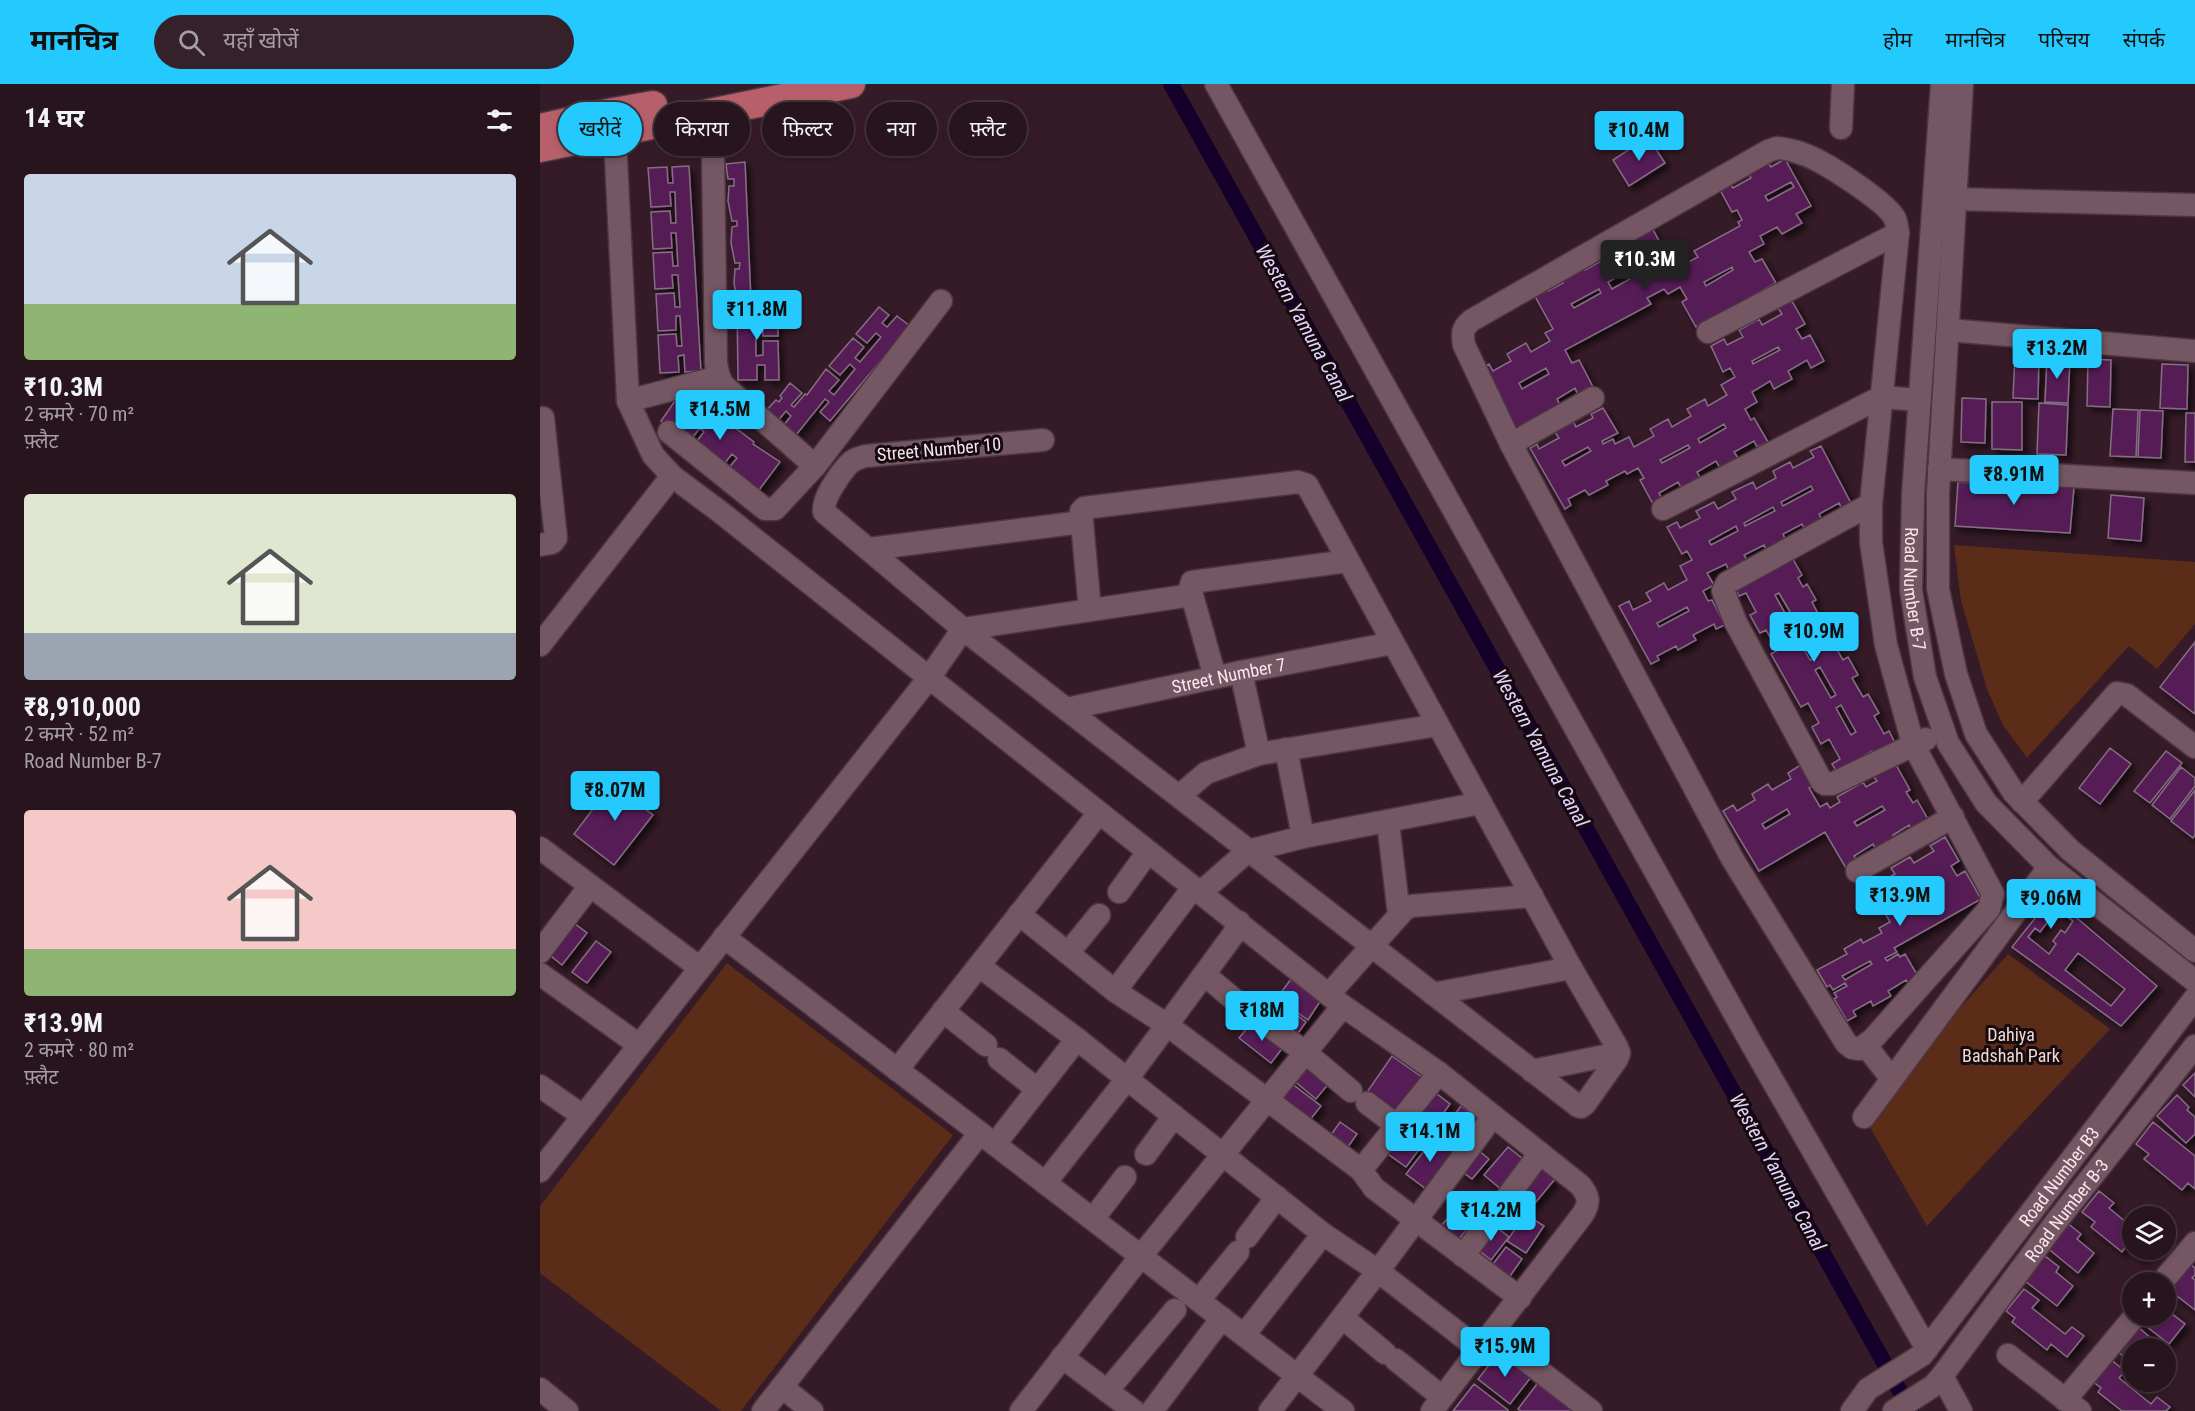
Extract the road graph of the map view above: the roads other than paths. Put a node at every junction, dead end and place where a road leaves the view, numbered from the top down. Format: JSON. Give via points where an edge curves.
{"nodes":[{"id":1,"x":772,"y":84,"type":"edge"},
{"id":2,"x":851,"y":84,"type":"edge"},
{"id":3,"x":1216,"y":84,"type":"edge"},
{"id":4,"x":1843,"y":84,"type":"edge"},
{"id":5,"x":1942,"y":84,"type":"edge"},
{"id":6,"x":1962,"y":84,"type":"edge"},
{"id":7,"x":642,"y":115,"type":"edge"},
{"id":8,"x":642,"y":118,"type":"edge"},
{"id":9,"x":558,"y":127,"type":"edge"},
{"id":10,"x":540,"y":128,"type":"edge"},
{"id":11,"x":1841,"y":128,"type":"dead end"},
{"id":12,"x":558,"y":142,"type":"edge"},
{"id":13,"x":540,"y":148,"type":"edge"},
{"id":14,"x":616,"y":156,"type":"edge"},
{"id":15,"x":713,"y":156,"type":"edge"},
{"id":16,"x":1954,"y":199,"type":"junction"},
{"id":17,"x":2195,"y":205,"type":"edge"},
{"id":18,"x":1898,"y":233,"type":"junction"},
{"id":19,"x":941,"y":301,"type":"dead end"},
{"id":20,"x":1948,"y":330,"type":"junction"},
{"id":21,"x":1708,"y":332,"type":"dead end"},
{"id":22,"x":2195,"y":351,"type":"edge"},
{"id":23,"x":719,"y":378,"type":"junction"},
{"id":24,"x":1881,"y":397,"type":"junction"},
{"id":25,"x":1593,"y":398,"type":"dead end"},
{"id":26,"x":1919,"y":400,"type":"junction"},
{"id":27,"x":628,"y":401,"type":"junction"},
{"id":28,"x":543,"y":418,"type":"dead end"},
{"id":29,"x":669,"y":432,"type":"dead end"},
{"id":30,"x":1043,"y":440,"type":"dead end"},
{"id":31,"x":1511,"y":444,"type":"junction"},
{"id":32,"x":814,"y":466,"type":"junction"},
{"id":33,"x":1939,"y":469,"type":"junction"},
{"id":34,"x":672,"y":476,"type":"junction"},
{"id":35,"x":2195,"y":483,"type":"edge"},
{"id":36,"x":1871,"y":504,"type":"junction"},
{"id":37,"x":1663,"y":509,"type":"dead end"},
{"id":38,"x":1082,"y":522,"type":"junction"},
{"id":39,"x":540,"y":545,"type":"edge"},
{"id":40,"x":869,"y":549,"type":"junction"},
{"id":41,"x":1348,"y":561,"type":"junction"},
{"id":42,"x":1192,"y":595,"type":"junction"},
{"id":43,"x":1090,"y":610,"type":"junction"},
{"id":44,"x":963,"y":629,"type":"junction"},
{"id":45,"x":543,"y":636,"type":"edge"},
{"id":46,"x":1393,"y":643,"type":"junction"},
{"id":47,"x":1241,"y":672,"type":"junction"},
{"id":48,"x":1215,"y":677,"type":"junction"},
{"id":49,"x":928,"y":678,"type":"junction"},
{"id":50,"x":1066,"y":709,"type":"junction"},
{"id":51,"x":1438,"y":725,"type":"junction"},
{"id":52,"x":1944,"y":731,"type":"junction"},
{"id":53,"x":1913,"y":744,"type":"junction"},
{"id":54,"x":2195,"y":747,"type":"edge"},
{"id":55,"x":1286,"y":749,"type":"junction"},
{"id":56,"x":1259,"y":754,"type":"junction"},
{"id":57,"x":1179,"y":796,"type":"junction"},
{"id":58,"x":2022,"y":802,"type":"junction"},
{"id":59,"x":1481,"y":803,"type":"junction"},
{"id":60,"x":1099,"y":813,"type":"junction"},
{"id":61,"x":1953,"y":817,"type":"junction"},
{"id":62,"x":1388,"y":822,"type":"junction"},
{"id":63,"x":1303,"y":837,"type":"junction"},
{"id":64,"x":540,"y":848,"type":"edge"},
{"id":65,"x":1248,"y":851,"type":"junction"},
{"id":66,"x":1148,"y":852,"type":"junction"},
{"id":67,"x":2049,"y":867,"type":"junction"},
{"id":68,"x":1857,"y":871,"type":"dead end"},
{"id":69,"x":590,"y":886,"type":"junction"},
{"id":70,"x":1197,"y":890,"type":"junction"},
{"id":71,"x":1119,"y":892,"type":"dead end"},
{"id":72,"x":1532,"y":896,"type":"junction"},
{"id":73,"x":1019,"y":914,"type":"junction"},
{"id":74,"x":1099,"y":915,"type":"dead end"},
{"id":75,"x":1399,"y":915,"type":"junction"},
{"id":76,"x":1239,"y":922,"type":"junction"},
{"id":77,"x":724,"y":938,"type":"junction"},
{"id":78,"x":1372,"y":947,"type":"junction"},
{"id":79,"x":2195,"y":951,"type":"edge"},
{"id":80,"x":540,"y":952,"type":"edge"},
{"id":81,"x":1068,"y":953,"type":"junction"},
{"id":82,"x":979,"y":966,"type":"junction"},
{"id":83,"x":700,"y":968,"type":"junction"},
{"id":84,"x":1571,"y":968,"type":"junction"},
{"id":85,"x":540,"y":974,"type":"edge"},
{"id":86,"x":1205,"y":975,"type":"junction"},
{"id":87,"x":2195,"y":981,"type":"edge"},
{"id":88,"x":1115,"y":991,"type":"junction"},
{"id":89,"x":1433,"y":994,"type":"junction"},
{"id":90,"x":2195,"y":998,"type":"edge"},
{"id":91,"x":1336,"y":1000,"type":"junction"},
{"id":92,"x":943,"y":1011,"type":"junction"},
{"id":93,"x":1167,"y":1025,"type":"junction"},
{"id":94,"x":1077,"y":1039,"type":"junction"},
{"id":95,"x":639,"y":1045,"type":"junction"},
{"id":96,"x":1866,"y":1046,"type":"junction"},
{"id":97,"x":2195,"y":1046,"type":"edge"},
{"id":98,"x":1306,"y":1053,"type":"junction"},
{"id":99,"x":1619,"y":1053,"type":"junction"},
{"id":100,"x":897,"y":1070,"type":"junction"},
{"id":101,"x":1532,"y":1071,"type":"junction"},
{"id":102,"x":1439,"y":1073,"type":"junction"},
{"id":103,"x":1892,"y":1078,"type":"junction"},
{"id":104,"x":1127,"y":1079,"type":"junction"},
{"id":105,"x":540,"y":1086,"type":"edge"},
{"id":106,"x":1037,"y":1089,"type":"junction"},
{"id":107,"x":1267,"y":1100,"type":"junction"},
{"id":108,"x":583,"y":1116,"type":"junction"},
{"id":109,"x":1174,"y":1116,"type":"junction"},
{"id":110,"x":1493,"y":1116,"type":"junction"},
{"id":111,"x":1864,"y":1117,"type":"dead end"},
{"id":112,"x":1396,"y":1125,"type":"junction"},
{"id":113,"x":987,"y":1139,"type":"junction"},
{"id":114,"x":1540,"y":1153,"type":"junction"},
{"id":115,"x":1146,"y":1154,"type":"dead end"},
{"id":116,"x":1224,"y":1155,"type":"junction"},
{"id":117,"x":1361,"y":1170,"type":"junction"},
{"id":118,"x":540,"y":1171,"type":"edge"},
{"id":119,"x":1125,"y":1177,"type":"dead end"},
{"id":120,"x":1045,"y":1183,"type":"junction"},
{"id":121,"x":1508,"y":1196,"type":"dead end"},
{"id":122,"x":1277,"y":1197,"type":"junction"},
{"id":123,"x":1491,"y":1218,"type":"dead end"},
{"id":124,"x":1093,"y":1219,"type":"junction"},
{"id":125,"x":1416,"y":1220,"type":"junction"},
{"id":126,"x":1323,"y":1234,"type":"junction"},
{"id":127,"x":2195,"y":1243,"type":"edge"},
{"id":128,"x":1141,"y":1256,"type":"junction"},
{"id":129,"x":1463,"y":1256,"type":"junction"},
{"id":130,"x":1378,"y":1271,"type":"junction"},
{"id":131,"x":2170,"y":1272,"type":"edge"},
{"id":132,"x":1520,"y":1298,"type":"junction"},
{"id":133,"x":1199,"y":1300,"type":"junction"},
{"id":134,"x":1175,"y":1311,"type":"dead end"},
{"id":135,"x":1222,"y":1318,"type":"junction"},
{"id":136,"x":1343,"y":1318,"type":"junction"},
{"id":137,"x":2128,"y":1326,"type":"edge"},
{"id":138,"x":1244,"y":1335,"type":"junction"},
{"id":139,"x":1486,"y":1342,"type":"junction"},
{"id":140,"x":1924,"y":1352,"type":"junction"},
{"id":141,"x":2008,"y":1355,"type":"dead end"},
{"id":142,"x":1062,"y":1357,"type":"junction"},
{"id":143,"x":1296,"y":1376,"type":"junction"},
{"id":144,"x":1937,"y":1381,"type":"junction"},
{"id":145,"x":782,"y":1387,"type":"junction"},
{"id":146,"x":540,"y":1389,"type":"edge"},
{"id":147,"x":1107,"y":1391,"type":"junction"},
{"id":148,"x":2073,"y":1405,"type":"edge"},
{"id":149,"x":1435,"y":1407,"type":"edge"},
{"id":150,"x":567,"y":1411,"type":"edge"},
{"id":151,"x":763,"y":1411,"type":"edge"},
{"id":152,"x":812,"y":1411,"type":"edge"},
{"id":153,"x":1021,"y":1411,"type":"edge"},
{"id":154,"x":1134,"y":1411,"type":"edge"},
{"id":155,"x":1152,"y":1411,"type":"edge"},
{"id":156,"x":1270,"y":1411,"type":"edge"},
{"id":157,"x":1343,"y":1411,"type":"edge"},
{"id":158,"x":1591,"y":1411,"type":"edge"},
{"id":159,"x":1852,"y":1411,"type":"edge"},
{"id":160,"x":1894,"y":1411,"type":"edge"},
{"id":161,"x":1961,"y":1411,"type":"edge"}],
"edges":[{"from":1,"to":7,"type":"main road"},
{"from":2,"to":8,"type":"main road"},
{"from":3,"to":140,"type":"street"},
{"from":4,"to":11,"type":"street"},
{"from":5,"to":26,"type":"street","name":"Road Number B-7"},
{"from":6,"to":16,"type":"street","name":"Road Number B-7"},
{"from":9,"to":10,"type":"main road"},
{"from":12,"to":13,"type":"main road"},
{"from":14,"to":27,"type":"street"},
{"from":15,"to":23,"type":"street"},
{"from":16,"to":17,"type":"street"},
{"from":16,"to":20,"type":"street","name":"Road Number B-7"},
{"from":18,"to":21,"type":"street"},
{"from":18,"to":24,"type":"street"},
{"from":18,"to":31,"type":"street","via":[[1895,219],[1887,209],[1817,160],[1790,149],[1768,151],[1464,327],[1464,345]]},
{"from":19,"to":32,"type":"street"},
{"from":20,"to":22,"type":"street"},
{"from":20,"to":33,"type":"street","name":"Road Number B-7"},
{"from":23,"to":27,"type":"street"},
{"from":23,"to":32,"type":"street"},
{"from":24,"to":26,"type":"street"},
{"from":24,"to":36,"type":"street"},
{"from":24,"to":37,"type":"street"},
{"from":25,"to":31,"type":"street"},
{"from":26,"to":52,"type":"street","name":"Road Number B-7","via":[[1911,590],[1925,676]]},
{"from":27,"to":34,"type":"street","via":[[653,455]]},
{"from":28,"to":39,"type":"street","via":[[556,538]]},
{"from":29,"to":32,"type":"street","via":[[767,510],[775,509]]},
{"from":30,"to":40,"type":"street","name":"Street Number 10","via":[[856,459],[848,465],[823,505],[824,512]]},
{"from":31,"to":96,"type":"street","via":[[1733,860],[1846,1043],[1852,1048]]},
{"from":33,"to":35,"type":"street"},
{"from":33,"to":58,"type":"street","name":"Road Number B-7","via":[[1938,589],[1956,674],[1976,734]]},
{"from":34,"to":45,"type":"street"},
{"from":34,"to":49,"type":"street"},
{"from":36,"to":53,"type":"street","via":[[1871,542],[1886,645]]},
{"from":36,"to":53,"type":"street","via":[[1727,583],[1723,591],[1736,623],[1822,782],[1832,784]]},
{"from":38,"to":40,"type":"street"},
{"from":38,"to":41,"type":"street","via":[[1082,510],[1086,508],[1304,483]]},
{"from":38,"to":43,"type":"street"},
{"from":40,"to":44,"type":"street"},
{"from":41,"to":42,"type":"street","via":[[1196,580],[1190,585]]},
{"from":41,"to":46,"type":"street"},
{"from":42,"to":43,"type":"street"},
{"from":42,"to":48,"type":"street"},
{"from":43,"to":44,"type":"street"},
{"from":44,"to":49,"type":"street"},
{"from":44,"to":50,"type":"street"},
{"from":46,"to":47,"type":"street","name":"Street Number 7"},
{"from":46,"to":51,"type":"street"},
{"from":47,"to":48,"type":"street","name":"Street Number 7"},
{"from":47,"to":56,"type":"street"},
{"from":48,"to":50,"type":"street","name":"Street Number 7"},
{"from":49,"to":60,"type":"street"},
{"from":49,"to":77,"type":"street"},
{"from":50,"to":57,"type":"street"},
{"from":51,"to":55,"type":"street"},
{"from":51,"to":59,"type":"street"},
{"from":52,"to":53,"type":"street"},
{"from":52,"to":67,"type":"street","name":"Road Number B-7","via":[[1986,803]]},
{"from":53,"to":61,"type":"street"},
{"from":54,"to":58,"type":"street","via":[[2127,695],[2117,693]]},
{"from":55,"to":56,"type":"street"},
{"from":55,"to":63,"type":"street"},
{"from":56,"to":57,"type":"street","via":[[1206,773]]},
{"from":57,"to":65,"type":"street"},
{"from":58,"to":79,"type":"street","name":"Road Number B-7","via":[[2070,850]]},
{"from":59,"to":62,"type":"street"},
{"from":59,"to":72,"type":"street"},
{"from":60,"to":66,"type":"street"},
{"from":60,"to":73,"type":"street"},
{"from":61,"to":68,"type":"street"},
{"from":61,"to":96,"type":"street","via":[[1990,887],[1992,902]]},
{"from":62,"to":63,"type":"street"},
{"from":62,"to":75,"type":"street"},
{"from":63,"to":65,"type":"street"},
{"from":64,"to":69,"type":"street"},
{"from":65,"to":70,"type":"street"},
{"from":65,"to":78,"type":"street"},
{"from":66,"to":70,"type":"street"},
{"from":66,"to":71,"type":"street"},
{"from":67,"to":87,"type":"street","name":"Road Number B-7"},
{"from":67,"to":103,"type":"street"},
{"from":69,"to":80,"type":"street"},
{"from":69,"to":83,"type":"street"},
{"from":70,"to":76,"type":"street"},
{"from":70,"to":88,"type":"street"},
{"from":72,"to":75,"type":"street","via":[[1422,904]]},
{"from":72,"to":84,"type":"street"},
{"from":73,"to":81,"type":"street"},
{"from":73,"to":82,"type":"street"},
{"from":74,"to":81,"type":"street"},
{"from":75,"to":78,"type":"street"},
{"from":76,"to":86,"type":"street"},
{"from":76,"to":91,"type":"street"},
{"from":77,"to":83,"type":"street"},
{"from":77,"to":100,"type":"street"},
{"from":78,"to":89,"type":"street"},
{"from":78,"to":91,"type":"street"},
{"from":81,"to":88,"type":"street"},
{"from":82,"to":92,"type":"street"},
{"from":82,"to":94,"type":"street"},
{"from":83,"to":95,"type":"street"},
{"from":84,"to":89,"type":"street"},
{"from":84,"to":99,"type":"street"},
{"from":85,"to":95,"type":"street"},
{"from":86,"to":93,"type":"street"},
{"from":86,"to":98,"type":"street"},
{"from":88,"to":93,"type":"street"},
{"from":89,"to":101,"type":"street"},
{"from":90,"to":140,"type":"street","name":"Road Number B3"},
{"from":91,"to":98,"type":"street"},
{"from":91,"to":102,"type":"street"},
{"from":92,"to":100,"type":"street"},
{"from":92,"to":106,"type":"street"},
{"from":93,"to":104,"type":"street"},
{"from":93,"to":107,"type":"street"},
{"from":94,"to":104,"type":"street"},
{"from":94,"to":106,"type":"street"},
{"from":95,"to":108,"type":"street"},
{"from":96,"to":103,"type":"street"},
{"from":97,"to":144,"type":"street","name":"Road Number B-3"},
{"from":98,"to":107,"type":"street"},
{"from":98,"to":112,"type":"street"},
{"from":99,"to":101,"type":"street"},
{"from":99,"to":101,"type":"street","via":[[1581,1107]]},
{"from":100,"to":113,"type":"street"},
{"from":102,"to":110,"type":"street"},
{"from":102,"to":112,"type":"street"},
{"from":103,"to":111,"type":"street"},
{"from":104,"to":109,"type":"street"},
{"from":104,"to":120,"type":"street"},
{"from":105,"to":108,"type":"street"},
{"from":106,"to":113,"type":"street"},
{"from":107,"to":116,"type":"street"},
{"from":107,"to":117,"type":"street"},
{"from":108,"to":118,"type":"street"},
{"from":109,"to":115,"type":"street"},
{"from":109,"to":116,"type":"street"},
{"from":110,"to":114,"type":"street"},
{"from":110,"to":125,"type":"street"},
{"from":112,"to":117,"type":"street"},
{"from":113,"to":120,"type":"street"},
{"from":113,"to":145,"type":"street"},
{"from":114,"to":121,"type":"street"},
{"from":114,"to":132,"type":"street","via":[[1580,1185],[1589,1200]]},
{"from":116,"to":122,"type":"street"},
{"from":116,"to":128,"type":"street"},
{"from":117,"to":125,"type":"street","via":[[1374,1188]]},
{"from":119,"to":124,"type":"street"},
{"from":120,"to":124,"type":"street"},
{"from":122,"to":126,"type":"street"},
{"from":122,"to":133,"type":"street"},
{"from":123,"to":129,"type":"street"},
{"from":124,"to":128,"type":"street"},
{"from":125,"to":129,"type":"street"},
{"from":125,"to":130,"type":"street"},
{"from":126,"to":130,"type":"street"},
{"from":126,"to":138,"type":"street"},
{"from":127,"to":131,"type":"street"},
{"from":128,"to":133,"type":"street"},
{"from":128,"to":142,"type":"street"},
{"from":129,"to":132,"type":"street"},
{"from":130,"to":136,"type":"street"},
{"from":130,"to":139,"type":"street"},
{"from":132,"to":139,"type":"street"},
{"from":133,"to":135,"type":"street"},
{"from":134,"to":147,"type":"street"},
{"from":135,"to":138,"type":"street"},
{"from":135,"to":155,"type":"street"},
{"from":136,"to":143,"type":"street"},
{"from":136,"to":149,"type":"street","via":[[1390,1357]]},
{"from":137,"to":148,"type":"street"},
{"from":138,"to":143,"type":"street"},
{"from":139,"to":149,"type":"street"},
{"from":139,"to":158,"type":"street"},
{"from":140,"to":159,"type":"street","via":[[1868,1389]]},
{"from":141,"to":148,"type":"street"},
{"from":142,"to":147,"type":"street"},
{"from":142,"to":153,"type":"street"},
{"from":143,"to":156,"type":"street"},
{"from":143,"to":157,"type":"street"},
{"from":144,"to":160,"type":"street"},
{"from":144,"to":161,"type":"street"},
{"from":145,"to":151,"type":"street"},
{"from":145,"to":152,"type":"street"},
{"from":146,"to":150,"type":"street"},
{"from":147,"to":154,"type":"street"}]}
